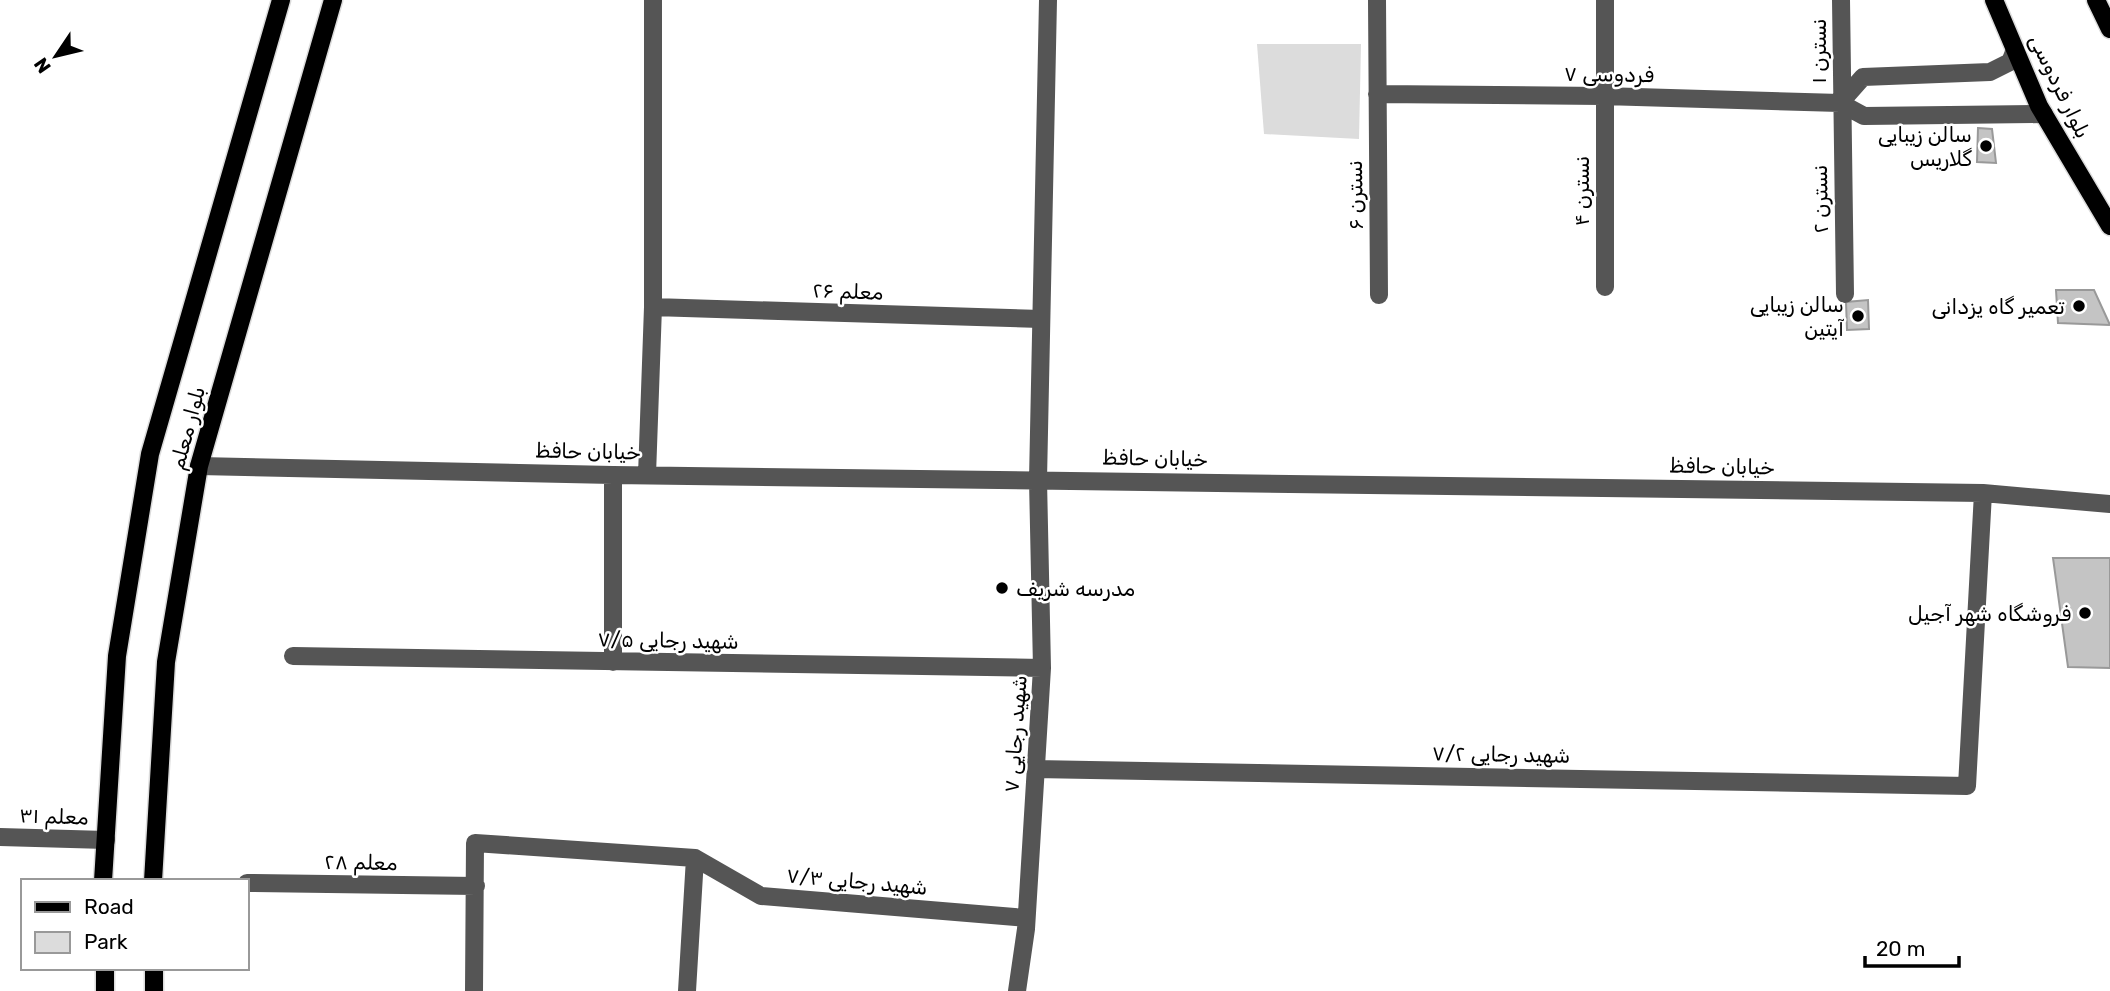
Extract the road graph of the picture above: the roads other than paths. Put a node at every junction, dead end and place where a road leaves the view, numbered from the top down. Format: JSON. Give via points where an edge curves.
{"nodes":[{"id":1,"x":281,"y":0,"type":"edge"},
{"id":2,"x":333,"y":0,"type":"edge"},
{"id":3,"x":653,"y":0,"type":"edge"},
{"id":4,"x":1048,"y":0,"type":"edge"},
{"id":5,"x":1377,"y":0,"type":"edge"},
{"id":6,"x":1605,"y":0,"type":"edge"},
{"id":7,"x":1841,"y":0,"type":"edge"},
{"id":8,"x":1994,"y":0,"type":"edge"},
{"id":9,"x":2096,"y":0,"type":"edge"},
{"id":10,"x":2109,"y":26,"type":"edge"},
{"id":11,"x":2015,"y":50,"type":"junction"},
{"id":12,"x":1377,"y":94,"type":"junction"},
{"id":13,"x":1603,"y":96,"type":"junction"},
{"id":14,"x":1840,"y":103,"type":"junction"},
{"id":15,"x":2044,"y":114,"type":"junction"},
{"id":16,"x":2110,"y":226,"type":"edge"},
{"id":17,"x":1605,"y":286,"type":"dead end"},
{"id":18,"x":1845,"y":294,"type":"dead end"},
{"id":19,"x":1379,"y":295,"type":"dead end"},
{"id":20,"x":653,"y":307,"type":"junction"},
{"id":21,"x":1041,"y":319,"type":"junction"},
{"id":22,"x":199,"y":466,"type":"junction"},
{"id":23,"x":613,"y":475,"type":"junction"},
{"id":24,"x":647,"y":475,"type":"junction"},
{"id":25,"x":1038,"y":480,"type":"junction"},
{"id":26,"x":1983,"y":493,"type":"junction"},
{"id":27,"x":2110,"y":504,"type":"edge"},
{"id":28,"x":293,"y":656,"type":"dead end"},
{"id":29,"x":613,"y":662,"type":"junction"},
{"id":30,"x":1042,"y":668,"type":"junction"},
{"id":31,"x":1035,"y":769,"type":"junction"},
{"id":32,"x":0,"y":837,"type":"edge"},
{"id":33,"x":106,"y":840,"type":"junction"},
{"id":34,"x":695,"y":858,"type":"junction"},
{"id":35,"x":103,"y":879,"type":"edge"},
{"id":36,"x":153,"y":879,"type":"edge"},
{"id":37,"x":248,"y":883,"type":"edge"},
{"id":38,"x":475,"y":886,"type":"junction"},
{"id":39,"x":1026,"y":918,"type":"junction"},
{"id":40,"x":104,"y":970,"type":"edge"},
{"id":41,"x":154,"y":970,"type":"edge"},
{"id":42,"x":105,"y":991,"type":"edge"},
{"id":43,"x":154,"y":991,"type":"edge"},
{"id":44,"x":474,"y":991,"type":"edge"},
{"id":45,"x":687,"y":991,"type":"edge"},
{"id":46,"x":1017,"y":991,"type":"edge"}],
"edges":[{"from":1,"to":33,"type":"main road","name":"بلوار معلم","via":[[150,454],[117,656]]},
{"from":2,"to":22,"type":"main road","name":"بلوار معلم"},
{"from":3,"to":20,"type":"street"},
{"from":4,"to":21,"type":"street","name":"شهید رجایی ۷"},
{"from":5,"to":12,"type":"street","name":"نسترن ۶"},
{"from":6,"to":13,"type":"street","name":"نسترن ۴"},
{"from":7,"to":14,"type":"street","name":"نسترن ۱"},
{"from":8,"to":11,"type":"main road","name":"بلوار فردوسی"},
{"from":9,"to":10,"type":"main road"},
{"from":11,"to":14,"type":"street","via":[[2010,62],[1990,72],[1863,78]]},
{"from":11,"to":15,"type":"main road","name":"بلوار فردوسی"},
{"from":12,"to":13,"type":"street","name":"فردوسی ۷"},
{"from":12,"to":19,"type":"street","name":"نسترن ۶"},
{"from":13,"to":14,"type":"street","name":"فردوسی ۷"},
{"from":13,"to":17,"type":"street","name":"نسترن ۴"},
{"from":14,"to":15,"type":"street","name":"فردوسی ۷","via":[[1864,116]]},
{"from":14,"to":18,"type":"street","name":"نسترن ۲"},
{"from":15,"to":16,"type":"main road","name":"بلوار فردوسی"},
{"from":20,"to":21,"type":"street","name":"معلم ۲۶"},
{"from":20,"to":24,"type":"street"},
{"from":21,"to":25,"type":"street","name":"شهید رجایی ۷"},
{"from":22,"to":23,"type":"street","name":"خیابان حافظ"},
{"from":22,"to":36,"type":"main road","name":"بلوار معلم","via":[[166,662]]},
{"from":23,"to":24,"type":"street","name":"خیابان حافظ"},
{"from":23,"to":29,"type":"street"},
{"from":24,"to":25,"type":"street","name":"خیابان حافظ"},
{"from":25,"to":26,"type":"street","name":"خیابان حافظ"},
{"from":25,"to":30,"type":"street","name":"شهید رجایی ۷"},
{"from":26,"to":27,"type":"street","name":"خیابان حافظ"},
{"from":26,"to":31,"type":"street","name":"شهید رجایی ۷/۲","via":[[1966,786]]},
{"from":28,"to":29,"type":"street","name":"شهید رجایی ۷/۵"},
{"from":29,"to":30,"type":"street","name":"شهید رجایی ۷/۵"},
{"from":30,"to":31,"type":"street","name":"شهید رجایی ۷"},
{"from":31,"to":39,"type":"street","name":"شهید رجایی ۷"},
{"from":32,"to":33,"type":"street","name":"معلم ۳۱"},
{"from":33,"to":35,"type":"main road","name":"بلوار معلم"},
{"from":34,"to":38,"type":"street","via":[[475,843]]},
{"from":34,"to":39,"type":"street","name":"شهید رجایی ۷/۳","via":[[761,896]]},
{"from":34,"to":45,"type":"street"},
{"from":37,"to":38,"type":"street","name":"معلم ۲۸"},
{"from":38,"to":44,"type":"street"},
{"from":39,"to":46,"type":"street","name":"شهید رجایی ۷"},
{"from":40,"to":42,"type":"main road"},
{"from":41,"to":43,"type":"main road"}]}
